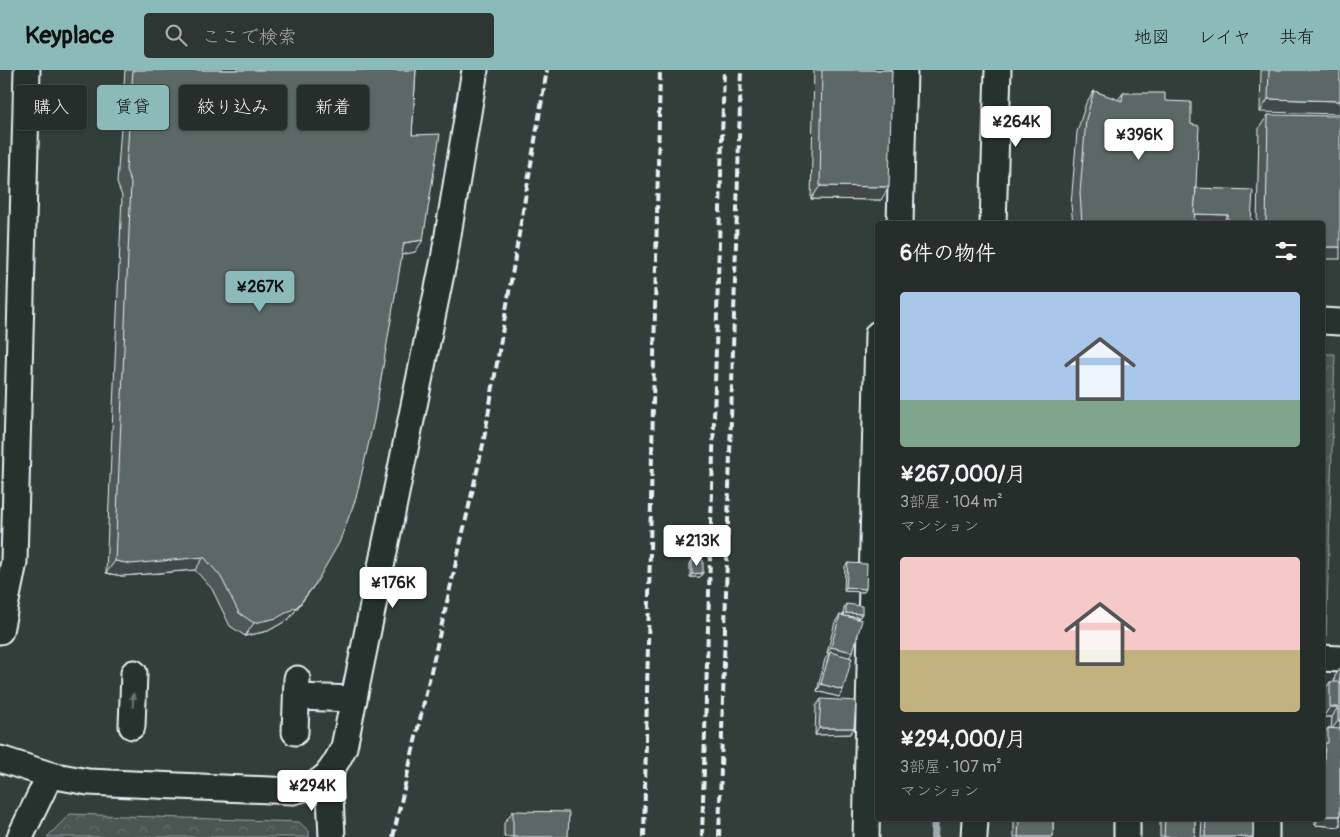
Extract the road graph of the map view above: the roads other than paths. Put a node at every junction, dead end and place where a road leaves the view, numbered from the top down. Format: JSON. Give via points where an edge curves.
{"nodes":[{"id":1,"x":27,"y":70,"type":"edge"},
{"id":2,"x":475,"y":70,"type":"edge"},
{"id":3,"x":904,"y":70,"type":"edge"},
{"id":4,"x":998,"y":70,"type":"edge"},
{"id":5,"x":900,"y":221,"type":"edge"},
{"id":6,"x":993,"y":221,"type":"edge"},
{"id":7,"x":11,"y":248,"type":"edge"},
{"id":8,"x":1325,"y":321,"type":"edge"},
{"id":9,"x":1340,"y":322,"type":"edge"},
{"id":10,"x":10,"y":339,"type":"edge"},
{"id":11,"x":875,"y":460,"type":"edge"},
{"id":12,"x":7,"y":547,"type":"edge"},
{"id":13,"x":1,"y":619,"type":"edge"},
{"id":14,"x":1325,"y":658,"type":"edge"},
{"id":15,"x":1340,"y":658,"type":"edge"},
{"id":16,"x":134,"y":673,"type":"dead end"},
{"id":17,"x":354,"y":699,"type":"junction"},
{"id":18,"x":132,"y":726,"type":"dead end"},
{"id":19,"x":295,"y":732,"type":"dead end"},
{"id":20,"x":0,"y":759,"type":"edge"},
{"id":21,"x":50,"y":775,"type":"junction"},
{"id":22,"x":323,"y":780,"type":"junction"},
{"id":23,"x":975,"y":821,"type":"edge"},
{"id":24,"x":1127,"y":821,"type":"edge"},
{"id":25,"x":1266,"y":821,"type":"edge"},
{"id":26,"x":20,"y":837,"type":"edge"},
{"id":27,"x":332,"y":837,"type":"edge"},
{"id":28,"x":866,"y":837,"type":"edge"},
{"id":29,"x":974,"y":837,"type":"edge"},
{"id":30,"x":1127,"y":837,"type":"edge"},
{"id":31,"x":1266,"y":837,"type":"edge"}],
"edges":[{"from":1,"to":7,"type":"street"},
{"from":2,"to":17,"type":"street","via":[[444,259]]},
{"from":3,"to":5,"type":"street"},
{"from":4,"to":6,"type":"street"},
{"from":7,"to":10,"type":"street"},
{"from":8,"to":9,"type":"street"},
{"from":10,"to":12,"type":"street"},
{"from":11,"to":28,"type":"street"},
{"from":12,"to":13,"type":"street","via":[[14,562]]},
{"from":14,"to":15,"type":"street"},
{"from":18,"to":16,"type":"street","one_way":true},
{"from":17,"to":19,"type":"street","via":[[297,688]]},
{"from":17,"to":22,"type":"street","via":[[344,747],[334,768]]},
{"from":20,"to":21,"type":"street"},
{"from":21,"to":22,"type":"street","via":[[88,782],[293,791]]},
{"from":21,"to":26,"type":"street"},
{"from":22,"to":27,"type":"street","via":[[330,795]]},
{"from":23,"to":29,"type":"street"},
{"from":24,"to":30,"type":"street"},
{"from":25,"to":31,"type":"street"}]}
